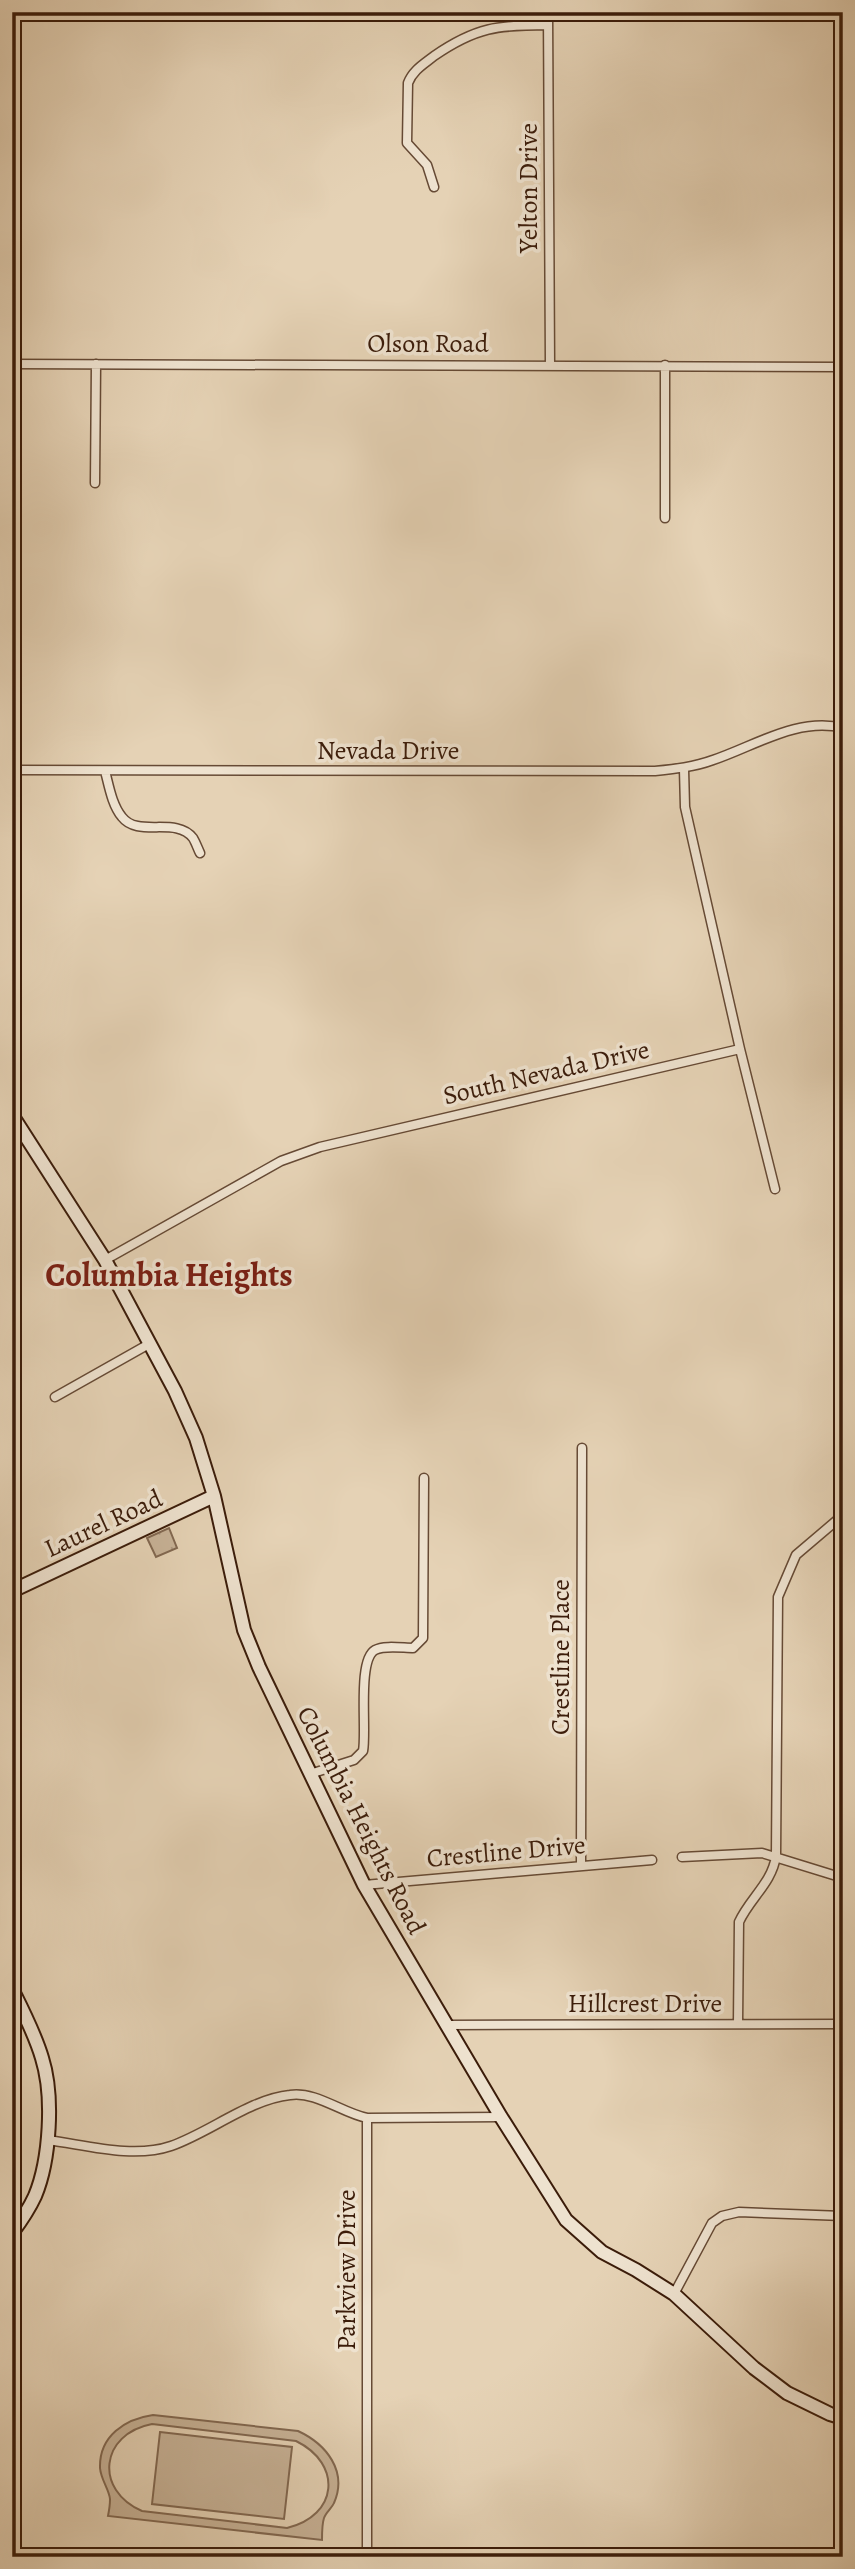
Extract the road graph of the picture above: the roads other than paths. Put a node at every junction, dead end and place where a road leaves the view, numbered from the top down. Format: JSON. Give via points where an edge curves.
{"nodes":[{"id":1,"x":548,"y":12,"type":"edge"},
{"id":2,"x":548,"y":25,"type":"junction"},
{"id":3,"x":434,"y":187,"type":"dead end"},
{"id":4,"x":12,"y":364,"type":"edge"},
{"id":5,"x":96,"y":364,"type":"junction"},
{"id":6,"x":550,"y":364,"type":"junction"},
{"id":7,"x":665,"y":365,"type":"junction"},
{"id":8,"x":843,"y":367,"type":"edge"},
{"id":9,"x":95,"y":483,"type":"dead end"},
{"id":10,"x":665,"y":518,"type":"dead end"},
{"id":11,"x":843,"y":727,"type":"edge"},
{"id":12,"x":684,"y":769,"type":"junction"},
{"id":13,"x":12,"y":771,"type":"edge"},
{"id":14,"x":105,"y":771,"type":"junction"},
{"id":15,"x":200,"y":853,"type":"dead end"},
{"id":16,"x":740,"y":1049,"type":"junction"},
{"id":17,"x":12,"y":1115,"type":"edge"},
{"id":18,"x":775,"y":1189,"type":"dead end"},
{"id":19,"x":105,"y":1260,"type":"junction"},
{"id":20,"x":149,"y":1344,"type":"junction"},
{"id":21,"x":55,"y":1397,"type":"dead end"},
{"id":22,"x":582,"y":1448,"type":"dead end"},
{"id":23,"x":425,"y":1478,"type":"dead end"},
{"id":24,"x":214,"y":1496,"type":"junction"},
{"id":25,"x":843,"y":1516,"type":"edge"},
{"id":26,"x":12,"y":1591,"type":"edge"},
{"id":27,"x":310,"y":1774,"type":"junction"},
{"id":28,"x":776,"y":1856,"type":"junction"},
{"id":29,"x":682,"y":1857,"type":"dead end"},
{"id":30,"x":652,"y":1860,"type":"dead end"},
{"id":31,"x":581,"y":1866,"type":"junction"},
{"id":32,"x":843,"y":1878,"type":"edge"},
{"id":33,"x":364,"y":1885,"type":"junction"},
{"id":34,"x":12,"y":1989,"type":"edge"},
{"id":35,"x":738,"y":2023,"type":"junction"},
{"id":36,"x":843,"y":2024,"type":"edge"},
{"id":37,"x":446,"y":2025,"type":"junction"},
{"id":38,"x":501,"y":2117,"type":"junction"},
{"id":39,"x":367,"y":2118,"type":"junction"},
{"id":40,"x":48,"y":2140,"type":"junction"},
{"id":41,"x":843,"y":2216,"type":"edge"},
{"id":42,"x":12,"y":2233,"type":"edge"},
{"id":43,"x":674,"y":2294,"type":"junction"},
{"id":44,"x":843,"y":2418,"type":"edge"},
{"id":45,"x":367,"y":2557,"type":"edge"}],
"edges":[{"from":1,"to":2,"type":"street","name":"Yelton Drive"},
{"from":2,"to":3,"type":"street","via":[[484,29],[455,42],[412,74],[407,143],[427,165]]},
{"from":2,"to":6,"type":"street","name":"Yelton Drive"},
{"from":4,"to":5,"type":"street","name":"Olson Road"},
{"from":5,"to":6,"type":"street","name":"Olson Road"},
{"from":5,"to":9,"type":"street"},
{"from":6,"to":7,"type":"street","name":"Olson Road"},
{"from":7,"to":8,"type":"street","name":"Olson Road"},
{"from":7,"to":10,"type":"street"},
{"from":11,"to":12,"type":"street","name":"Nevada Drive","via":[[788,730]]},
{"from":12,"to":14,"type":"street","name":"Nevada Drive"},
{"from":12,"to":16,"type":"street","via":[[685,807]]},
{"from":13,"to":14,"type":"street","name":"Nevada Drive"},
{"from":14,"to":15,"type":"street","via":[[121,817],[131,826],[178,829],[192,836]]},
{"from":16,"to":18,"type":"street"},
{"from":16,"to":19,"type":"street","name":"South Nevada Drive","via":[[320,1147],[281,1161]]},
{"from":17,"to":19,"type":"street","name":"Columbia Heights Road"},
{"from":19,"to":20,"type":"street","name":"Columbia Heights Road"},
{"from":20,"to":21,"type":"street"},
{"from":20,"to":24,"type":"street","name":"Columbia Heights Road","via":[[196,1438]]},
{"from":22,"to":31,"type":"street","name":"Crestline Place"},
{"from":23,"to":27,"type":"street","via":[[423,1638],[413,1648],[381,1648],[369,1655],[363,1751],[354,1760]]},
{"from":24,"to":26,"type":"street","name":"Laurel Road"},
{"from":24,"to":27,"type":"street","name":"Columbia Heights Road","via":[[244,1630]]},
{"from":25,"to":28,"type":"street","via":[[796,1555],[778,1597]]},
{"from":27,"to":33,"type":"street","name":"Columbia Heights Road"},
{"from":28,"to":29,"type":"street"},
{"from":28,"to":32,"type":"street"},
{"from":28,"to":35,"type":"street","via":[[766,1884],[739,1922]]},
{"from":30,"to":31,"type":"street","name":"Crestline Drive"},
{"from":31,"to":33,"type":"street","name":"Crestline Drive"},
{"from":33,"to":37,"type":"street","name":"Columbia Heights Road"},
{"from":34,"to":40,"type":"street","via":[[43,2060]]},
{"from":35,"to":36,"type":"street","name":"Hillcrest Drive"},
{"from":35,"to":37,"type":"street","name":"Hillcrest Drive"},
{"from":37,"to":38,"type":"street","name":"Columbia Heights Road"},
{"from":38,"to":39,"type":"street"},
{"from":38,"to":43,"type":"street","name":"Columbia Heights Road","via":[[566,2220],[602,2252]]},
{"from":39,"to":40,"type":"street","via":[[290,2094],[170,2147],[150,2151]]},
{"from":39,"to":45,"type":"street","name":"Parkview Drive"},
{"from":40,"to":42,"type":"street","via":[[35,2195]]},
{"from":41,"to":43,"type":"street","via":[[738,2212],[722,2216],[712,2224]]},
{"from":43,"to":44,"type":"street","name":"Columbia Heights Road","via":[[788,2393]]}]}
